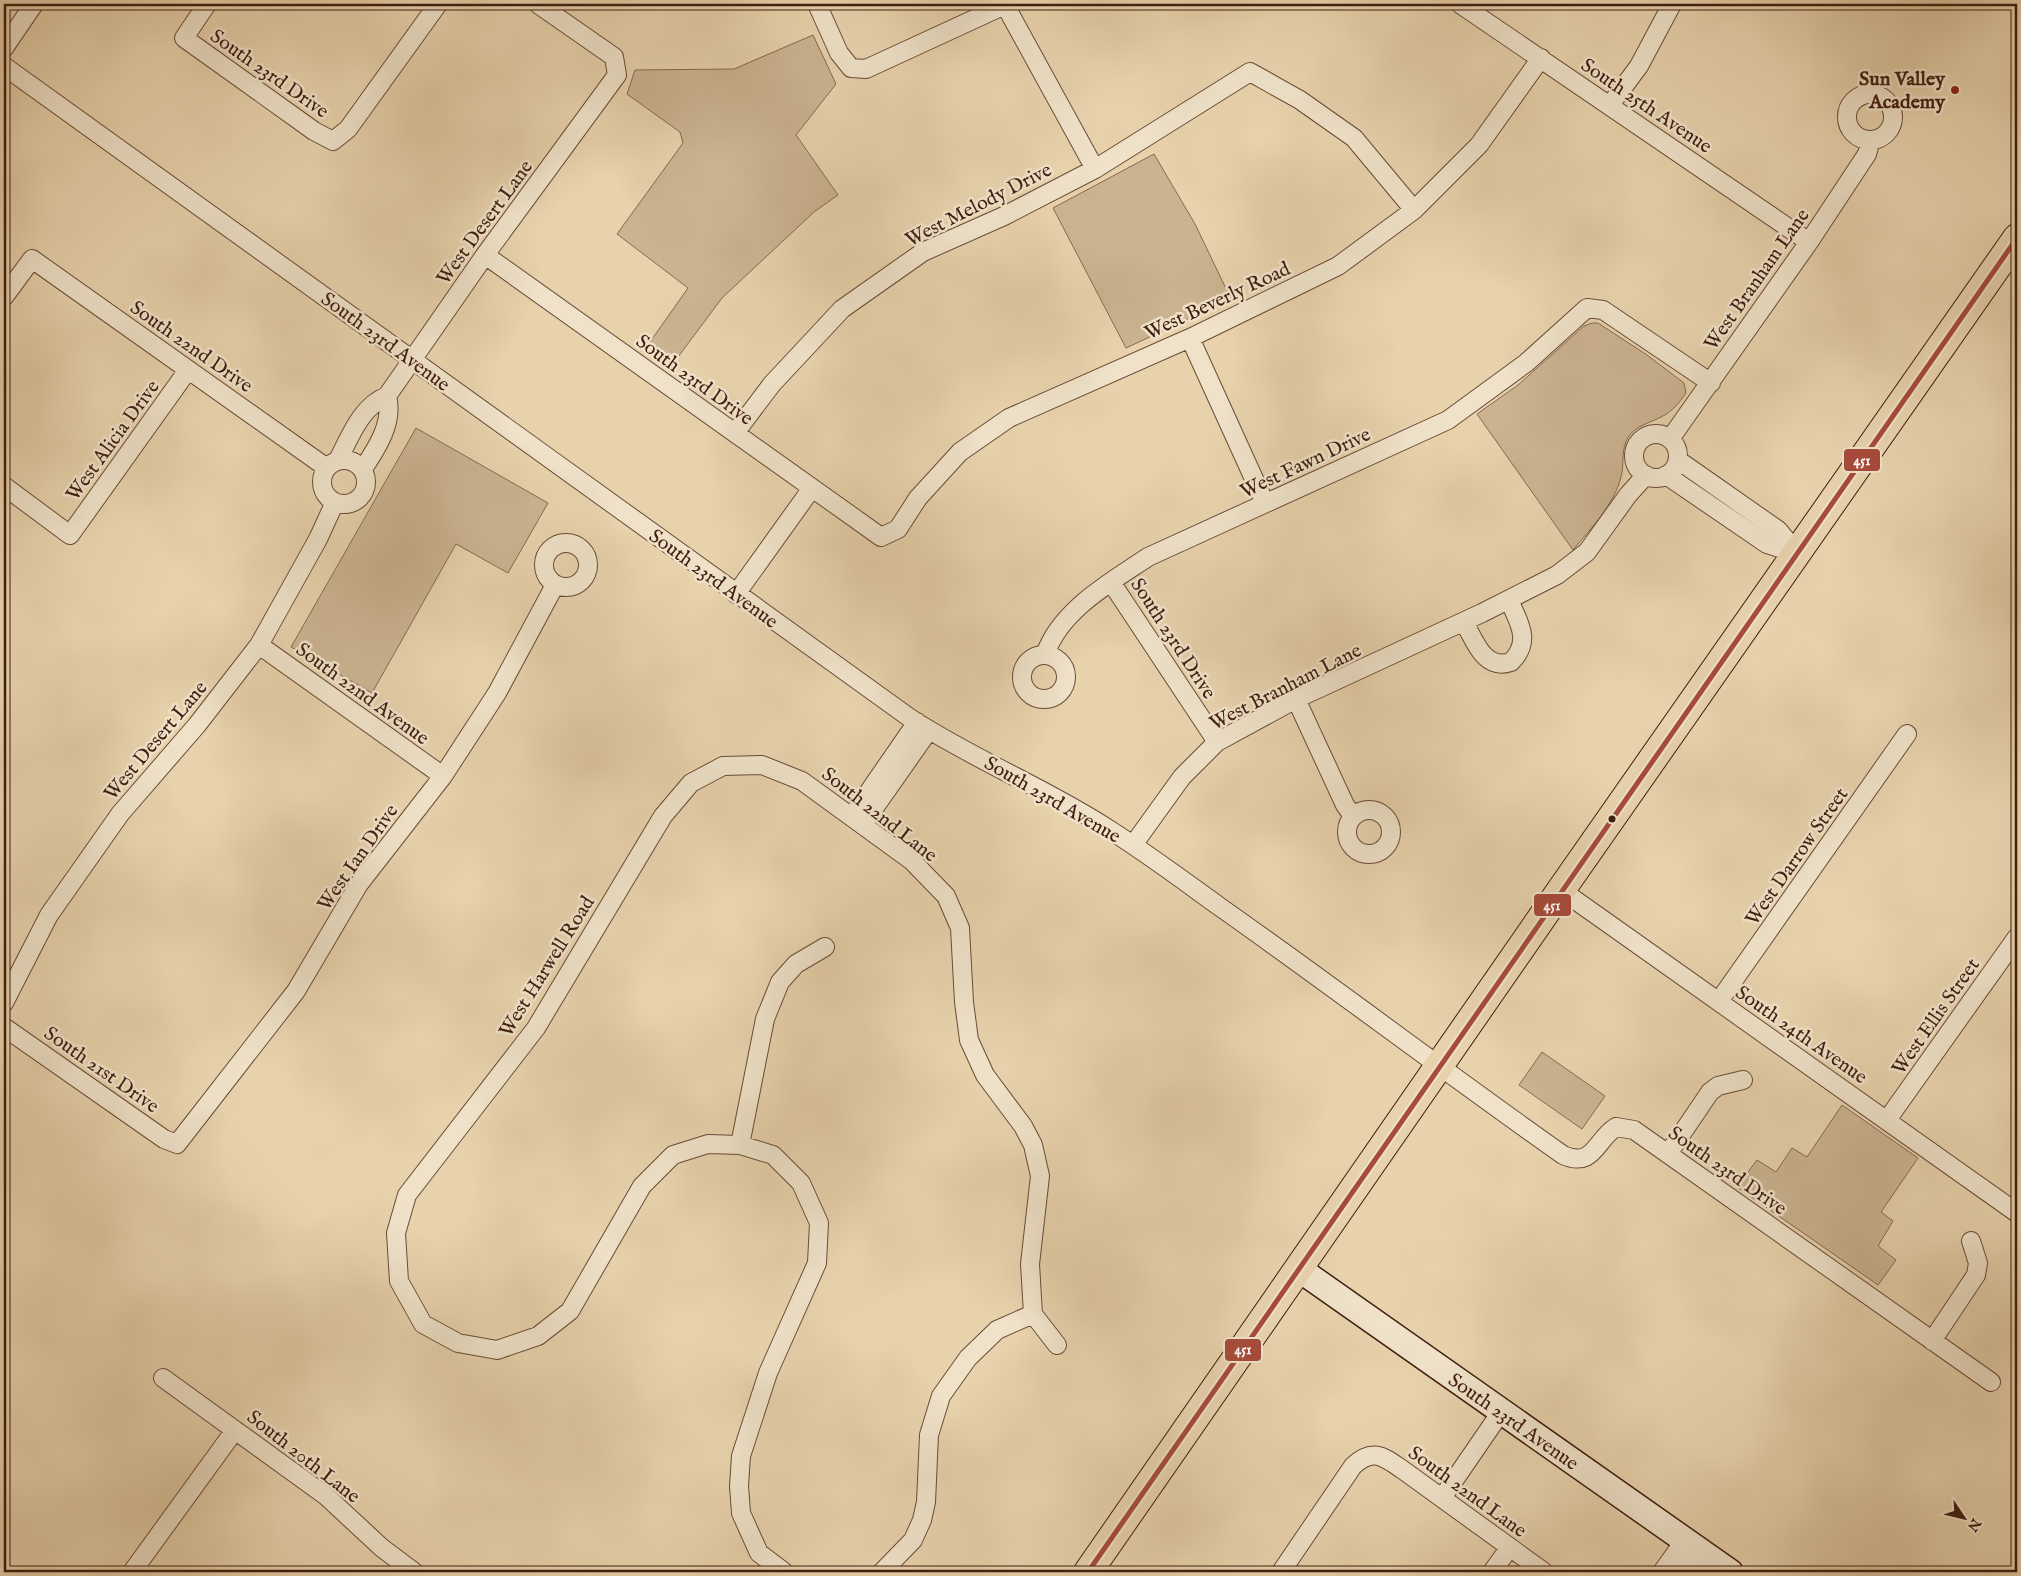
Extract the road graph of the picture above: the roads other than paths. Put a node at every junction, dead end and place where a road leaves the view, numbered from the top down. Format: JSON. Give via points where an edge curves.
{"nodes":[{"id":1,"x":34,"y":4,"type":"edge"},
{"id":2,"x":207,"y":4,"type":"edge"},
{"id":3,"x":438,"y":4,"type":"edge"},
{"id":4,"x":538,"y":4,"type":"edge"},
{"id":5,"x":817,"y":4,"type":"edge"},
{"id":6,"x":1006,"y":4,"type":"edge"},
{"id":7,"x":1672,"y":4,"type":"edge"},
{"id":8,"x":1470,"y":7,"type":"edge"},
{"id":9,"x":4,"y":48,"type":"edge"},
{"id":10,"x":1541,"y":58,"type":"junction"},
{"id":11,"x":4,"y":66,"type":"edge"},
{"id":12,"x":1610,"y":105,"type":"junction"},
{"id":13,"x":1871,"y":140,"type":"dead end"},
{"id":14,"x":1095,"y":169,"type":"junction"},
{"id":15,"x":1414,"y":210,"type":"junction"},
{"id":16,"x":2017,"y":238,"type":"edge"},
{"id":17,"x":1809,"y":242,"type":"junction"},
{"id":18,"x":486,"y":255,"type":"junction"},
{"id":19,"x":4,"y":298,"type":"edge"},
{"id":20,"x":1190,"y":338,"type":"junction"},
{"id":21,"x":412,"y":360,"type":"junction"},
{"id":22,"x":188,"y":370,"type":"junction"},
{"id":23,"x":1711,"y":383,"type":"junction"},
{"id":24,"x":387,"y":396,"type":"junction"},
{"id":25,"x":357,"y":425,"type":"junction"},
{"id":26,"x":735,"y":433,"type":"junction"},
{"id":27,"x":1670,"y":439,"type":"junction"},
{"id":28,"x":379,"y":440,"type":"junction"},
{"id":29,"x":1678,"y":460,"type":"junction"},
{"id":30,"x":333,"y":464,"type":"junction"},
{"id":31,"x":363,"y":469,"type":"junction"},
{"id":32,"x":1646,"y":475,"type":"junction"},
{"id":33,"x":1666,"y":475,"type":"junction"},
{"id":34,"x":4,"y":486,"type":"edge"},
{"id":35,"x":812,"y":488,"type":"junction"},
{"id":36,"x":335,"y":502,"type":"junction"},
{"id":37,"x":1265,"y":504,"type":"junction"},
{"id":38,"x":881,"y":537,"type":"joint"},
{"id":39,"x":1798,"y":554,"type":"junction"},
{"id":40,"x":1111,"y":582,"type":"junction"},
{"id":41,"x":555,"y":585,"type":"dead end"},
{"id":42,"x":736,"y":594,"type":"junction"},
{"id":43,"x":1509,"y":600,"type":"junction"},
{"id":44,"x":1464,"y":622,"type":"junction"},
{"id":45,"x":260,"y":645,"type":"junction"},
{"id":46,"x":1045,"y":654,"type":"dead end"},
{"id":47,"x":1296,"y":699,"type":"junction"},
{"id":48,"x":923,"y":726,"type":"junction"},
{"id":49,"x":1907,"y":734,"type":"dead end"},
{"id":50,"x":1217,"y":742,"type":"junction"},
{"id":51,"x":723,"y":766,"type":"joint"},
{"id":52,"x":442,"y":776,"type":"junction"},
{"id":53,"x":1352,"y":816,"type":"dead end"},
{"id":54,"x":857,"y":820,"type":"junction"},
{"id":55,"x":1133,"y":845,"type":"junction"},
{"id":56,"x":1561,"y":890,"type":"junction"},
{"id":57,"x":2017,"y":937,"type":"edge"},
{"id":58,"x":825,"y":947,"type":"dead end"},
{"id":59,"x":1719,"y":1002,"type":"junction"},
{"id":60,"x":4,"y":1003,"type":"edge"},
{"id":61,"x":4,"y":1027,"type":"edge"},
{"id":62,"x":1439,"y":1067,"type":"junction"},
{"id":63,"x":1743,"y":1080,"type":"dead end"},
{"id":64,"x":1887,"y":1120,"type":"junction"},
{"id":65,"x":177,"y":1144,"type":"joint"},
{"id":66,"x":740,"y":1145,"type":"junction"},
{"id":67,"x":1668,"y":1154,"type":"junction"},
{"id":68,"x":2017,"y":1213,"type":"edge"},
{"id":69,"x":1971,"y":1241,"type":"dead end"},
{"id":70,"x":1299,"y":1269,"type":"junction"},
{"id":71,"x":1033,"y":1314,"type":"junction"},
{"id":72,"x":1932,"y":1341,"type":"junction"},
{"id":73,"x":1056,"y":1346,"type":"dead end"},
{"id":74,"x":163,"y":1378,"type":"dead end"},
{"id":75,"x":1990,"y":1382,"type":"dead end"},
{"id":76,"x":1501,"y":1412,"type":"junction"},
{"id":77,"x":235,"y":1430,"type":"junction"},
{"id":78,"x":1442,"y":1498,"type":"junction"},
{"id":79,"x":1692,"y":1545,"type":"junction"},
{"id":80,"x":1510,"y":1547,"type":"junction"},
{"id":81,"x":132,"y":1572,"type":"edge"},
{"id":82,"x":414,"y":1572,"type":"edge"},
{"id":83,"x":784,"y":1572,"type":"edge"},
{"id":84,"x":882,"y":1572,"type":"edge"},
{"id":85,"x":1088,"y":1572,"type":"edge"},
{"id":86,"x":1281,"y":1572,"type":"edge"},
{"id":87,"x":1492,"y":1572,"type":"edge"},
{"id":88,"x":1544,"y":1572,"type":"edge"},
{"id":89,"x":1662,"y":1572,"type":"edge"},
{"id":90,"x":1684,"y":1572,"type":"edge"},
{"id":91,"x":1730,"y":1572,"type":"edge"}],
"edges":[{"from":1,"to":9,"type":"street"},
{"from":2,"to":3,"type":"street","name":"South 23rd Drive","via":[[184,38],[314,131],[333,141],[348,129]]},
{"from":4,"to":18,"type":"street","name":"West Desert Lane","via":[[614,57],[617,75]]},
{"from":5,"to":6,"type":"street","via":[[839,53],[851,68],[866,69]]},
{"from":6,"to":14,"type":"street"},
{"from":7,"to":12,"type":"street","via":[[1639,66]]},
{"from":8,"to":10,"type":"street","name":"South 25th Avenue"},
{"from":10,"to":12,"type":"street","name":"South 25th Avenue"},
{"from":10,"to":15,"type":"street","name":"West Beverly Road","via":[[1480,145]]},
{"from":11,"to":21,"type":"street","name":"South 23rd Avenue"},
{"from":12,"to":17,"type":"street","name":"South 25th Avenue"},
{"from":13,"to":17,"type":"street","name":"West Branham Lane","via":[[1867,154]]},
{"from":14,"to":15,"type":"street","name":"West Melody Drive","via":[[1250,72],[1300,100],[1354,138]]},
{"from":14,"to":26,"type":"street","name":"West Melody Drive","via":[[1004,216],[923,252],[842,309],[772,384]]},
{"from":15,"to":20,"type":"street","name":"West Beverly Road","via":[[1338,266]]},
{"from":16,"to":39,"type":"main road"},
{"from":17,"to":23,"type":"street","name":"West Branham Lane"},
{"from":18,"to":21,"type":"street","name":"West Desert Lane"},
{"from":18,"to":26,"type":"street","name":"South 23rd Drive"},
{"from":19,"to":22,"type":"street","name":"South 22nd Drive","via":[[32,259]]},
{"from":20,"to":37,"type":"street"},
{"from":20,"to":38,"type":"street","name":"West Beverly Road","via":[[1009,418],[960,452],[918,498],[898,530]]},
{"from":21,"to":24,"type":"street","name":"West Desert Lane"},
{"from":21,"to":42,"type":"street","name":"South 23rd Avenue"},
{"from":22,"to":30,"type":"street","name":"South 22nd Drive"},
{"from":22,"to":34,"type":"street","name":"West Alicia Drive","via":[[70,535]]},
{"from":23,"to":27,"type":"street","name":"West Branham Lane"},
{"from":23,"to":37,"type":"street","name":"West Fawn Drive","via":[[1603,310],[1587,308],[1526,363],[1448,420]]},
{"from":24,"to":25,"type":"street","name":"West Desert Lane","via":[[374,401]]},
{"from":24,"to":28,"type":"street","via":[[388,419]]},
{"from":25,"to":28,"type":"street"},
{"from":25,"to":30,"type":"street","name":"West Desert Lane"},
{"from":26,"to":35,"type":"street","name":"South 23rd Drive"},
{"from":27,"to":29,"type":"street","via":[[1677,448]]},
{"from":27,"to":32,"type":"street","via":[[1650,435],[1638,444],[1636,465]]},
{"from":28,"to":31,"type":"street"},
{"from":29,"to":33,"type":"street"},
{"from":29,"to":39,"type":"street","via":[[1778,530]]},
{"from":30,"to":31,"type":"street","via":[[352,461]]},
{"from":30,"to":36,"type":"street","via":[[323,474],[323,488]]},
{"from":31,"to":36,"type":"street","via":[[367,482],[362,496],[351,504]]},
{"from":32,"to":33,"type":"street","via":[[1652,478]]},
{"from":32,"to":43,"type":"street","name":"West Branham Lane","via":[[1587,552],[1557,575]]},
{"from":33,"to":39,"type":"street","via":[[1767,544]]},
{"from":35,"to":38,"type":"street","name":"South 23rd Drive"},
{"from":35,"to":42,"type":"street"},
{"from":36,"to":45,"type":"street","name":"West Desert Lane"},
{"from":37,"to":40,"type":"street","name":"West Fawn Drive","via":[[1148,557]]},
{"from":39,"to":56,"type":"main road"},
{"from":40,"to":46,"type":"street","name":"West Fawn Drive","via":[[1060,628]]},
{"from":40,"to":50,"type":"street","name":"South 23rd Drive"},
{"from":41,"to":52,"type":"street","name":"West Ian Drive","via":[[497,693]]},
{"from":42,"to":48,"type":"street","name":"South 23rd Avenue"},
{"from":43,"to":44,"type":"street","name":"West Branham Lane"},
{"from":43,"to":44,"type":"street","via":[[1523,639],[1522,649],[1511,662],[1494,664],[1486,660]]},
{"from":44,"to":47,"type":"street","name":"West Branham Lane"},
{"from":45,"to":52,"type":"street","name":"South 22nd Avenue"},
{"from":45,"to":60,"type":"street","name":"West Desert Lane","via":[[197,725],[120,814],[49,915]]},
{"from":47,"to":50,"type":"street","name":"West Branham Lane"},
{"from":47,"to":53,"type":"street"},
{"from":48,"to":54,"type":"street"},
{"from":48,"to":55,"type":"street","name":"South 23rd Avenue","via":[[1044,790]]},
{"from":49,"to":59,"type":"street","name":"West Darrow Street"},
{"from":50,"to":55,"type":"street","name":"West Branham Lane","via":[[1182,777]]},
{"from":51,"to":54,"type":"street","name":"South 22nd Lane","via":[[762,765],[802,781]]},
{"from":51,"to":66,"type":"street","name":"West Harwell Road","via":[[691,783],[663,816],[536,1028],[407,1195],[396,1233],[398,1281],[422,1324],[458,1343],[497,1350],[538,1336],[570,1311],[642,1186],[673,1155],[708,1144]]},
{"from":52,"to":65,"type":"street","name":"West Ian Drive","via":[[359,884],[296,991]]},
{"from":54,"to":71,"type":"street","name":"South 22nd Lane","via":[[912,861],[946,896],[960,928],[969,1040],[985,1075],[1033,1145],[1040,1176],[1030,1264]]},
{"from":55,"to":62,"type":"street","name":"South 23rd Avenue"},
{"from":56,"to":59,"type":"street","name":"South 24th Avenue"},
{"from":56,"to":62,"type":"main road"},
{"from":57,"to":64,"type":"street","name":"West Ellis Street"},
{"from":58,"to":66,"type":"street","via":[[796,964],[780,982],[765,1019]]},
{"from":59,"to":64,"type":"street","name":"South 24th Avenue"},
{"from":61,"to":65,"type":"street","name":"South 21st Drive","via":[[164,1139]]},
{"from":62,"to":67,"type":"street","name":"South 23rd Drive","via":[[1568,1157],[1587,1156],[1613,1129],[1619,1127],[1634,1130]]},
{"from":62,"to":70,"type":"main road"},
{"from":63,"to":67,"type":"street","via":[[1718,1086],[1710,1092]]},
{"from":64,"to":68,"type":"street","name":"South 24th Avenue"},
{"from":66,"to":83,"type":"street","via":[[773,1155],[802,1183],[819,1223],[817,1263],[768,1373],[741,1456],[741,1513],[759,1553]]},
{"from":67,"to":72,"type":"street","name":"South 23rd Drive"},
{"from":69,"to":72,"type":"street","via":[[1978,1264],[1976,1275]]},
{"from":70,"to":76,"type":"street","name":"South 23rd Avenue"},
{"from":70,"to":85,"type":"main road"},
{"from":71,"to":73,"type":"street"},
{"from":71,"to":84,"type":"street","via":[[997,1330],[968,1358],[940,1396],[929,1435],[926,1502],[922,1520],[913,1540]]},
{"from":72,"to":75,"type":"street","name":"South 23rd Drive"},
{"from":74,"to":77,"type":"street","name":"South 20th Lane"},
{"from":76,"to":78,"type":"street"},
{"from":76,"to":79,"type":"street","name":"South 23rd Avenue"},
{"from":77,"to":81,"type":"street"},
{"from":77,"to":82,"type":"street","name":"South 20th Lane","via":[[326,1496],[382,1548]]},
{"from":78,"to":80,"type":"street","name":"South 22nd Lane"},
{"from":78,"to":86,"type":"street","name":"South 22nd Lane","via":[[1385,1458],[1373,1455],[1364,1458],[1353,1466]]},
{"from":79,"to":89,"type":"street"},
{"from":79,"to":90,"type":"street"},
{"from":79,"to":91,"type":"street","name":"South 23rd Avenue"},
{"from":80,"to":87,"type":"street"},
{"from":80,"to":88,"type":"street","name":"South 22nd Lane"}]}
